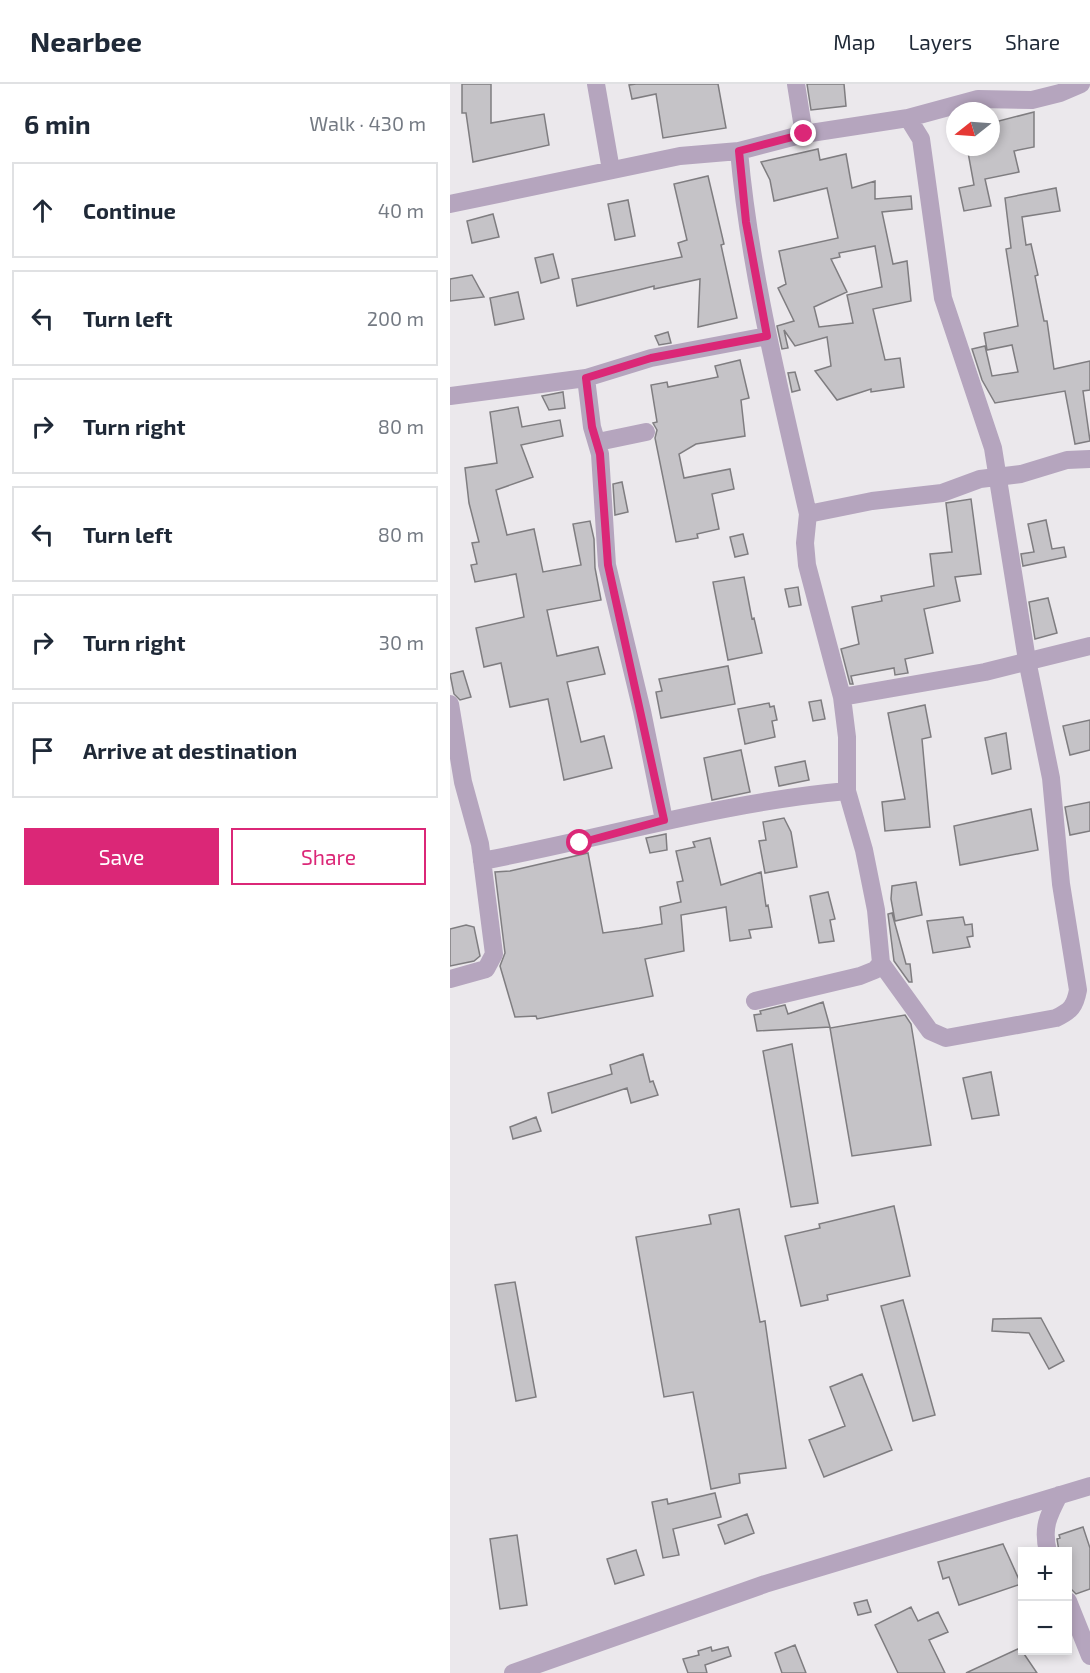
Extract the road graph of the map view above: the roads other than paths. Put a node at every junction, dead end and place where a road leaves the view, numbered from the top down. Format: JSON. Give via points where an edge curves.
{"nodes":[{"id":1,"x":596,"y":84,"type":"edge"},
{"id":2,"x":796,"y":84,"type":"edge"},
{"id":3,"x":1081,"y":84,"type":"edge"},
{"id":4,"x":978,"y":92,"type":"edge"},
{"id":5,"x":908,"y":118,"type":"junction"},
{"id":6,"x":804,"y":134,"type":"junction"},
{"id":7,"x":739,"y":151,"type":"junction"},
{"id":8,"x":610,"y":170,"type":"junction"},
{"id":9,"x":450,"y":204,"type":"edge"},
{"id":10,"x":767,"y":336,"type":"junction"},
{"id":11,"x":586,"y":378,"type":"junction"},
{"id":12,"x":450,"y":396,"type":"edge"},
{"id":13,"x":646,"y":432,"type":"dead end"},
{"id":14,"x":598,"y":442,"type":"junction"},
{"id":15,"x":1090,"y":459,"type":"edge"},
{"id":16,"x":997,"y":477,"type":"junction"},
{"id":17,"x":808,"y":514,"type":"junction"},
{"id":18,"x":1090,"y":646,"type":"edge"},
{"id":19,"x":1027,"y":660,"type":"junction"},
{"id":20,"x":842,"y":697,"type":"junction"},
{"id":21,"x":450,"y":704,"type":"edge"},
{"id":22,"x":457,"y":783,"type":"edge"},
{"id":23,"x":847,"y":791,"type":"junction"},
{"id":24,"x":664,"y":820,"type":"junction"},
{"id":25,"x":482,"y":861,"type":"junction"},
{"id":26,"x":881,"y":963,"type":"junction"},
{"id":27,"x":450,"y":979,"type":"edge"},
{"id":28,"x":755,"y":1001,"type":"dead end"},
{"id":29,"x":1090,"y":1486,"type":"edge"},
{"id":30,"x":1059,"y":1495,"type":"junction"},
{"id":31,"x":1047,"y":1547,"type":"edge"},
{"id":32,"x":1072,"y":1611,"type":"edge"},
{"id":33,"x":1090,"y":1656,"type":"edge"},
{"id":34,"x":513,"y":1673,"type":"edge"}],
"edges":[{"from":1,"to":8,"type":"street"},
{"from":2,"to":6,"type":"street"},
{"from":3,"to":4,"type":"street","via":[[1032,100]]},
{"from":4,"to":5,"type":"street"},
{"from":5,"to":6,"type":"street"},
{"from":5,"to":16,"type":"street","via":[[921,139],[943,298],[986,420]]},
{"from":6,"to":7,"type":"street"},
{"from":7,"to":8,"type":"street","via":[[680,156]]},
{"from":7,"to":10,"type":"street","via":[[746,222]]},
{"from":8,"to":9,"type":"street"},
{"from":10,"to":11,"type":"street","via":[[651,358]]},
{"from":10,"to":17,"type":"street"},
{"from":11,"to":12,"type":"street"},
{"from":11,"to":14,"type":"street","via":[[592,427]]},
{"from":13,"to":14,"type":"street"},
{"from":14,"to":24,"type":"street","via":[[608,565]]},
{"from":15,"to":16,"type":"street","via":[[1067,460]]},
{"from":16,"to":17,"type":"street","via":[[933,495],[872,501]]},
{"from":16,"to":19,"type":"street"},
{"from":17,"to":20,"type":"street","via":[[807,565]]},
{"from":18,"to":19,"type":"street"},
{"from":19,"to":20,"type":"street","via":[[985,672]]},
{"from":19,"to":26,"type":"street","via":[[1051,778],[1061,884],[1078,982],[1076,1003],[1070,1012],[1056,1018],[946,1038],[930,1031]]},
{"from":20,"to":23,"type":"street"},
{"from":21,"to":22,"type":"street"},
{"from":22,"to":25,"type":"street"},
{"from":23,"to":24,"type":"street","via":[[796,796]]},
{"from":23,"to":26,"type":"street","via":[[876,910]]},
{"from":24,"to":25,"type":"street","via":[[580,843]]},
{"from":25,"to":27,"type":"street","via":[[494,954],[486,969]]},
{"from":26,"to":28,"type":"street","via":[[860,976]]},
{"from":29,"to":30,"type":"street"},
{"from":30,"to":31,"type":"street","via":[[1047,1517]]},
{"from":30,"to":34,"type":"street","via":[[765,1584]]},
{"from":32,"to":33,"type":"street"}]}
